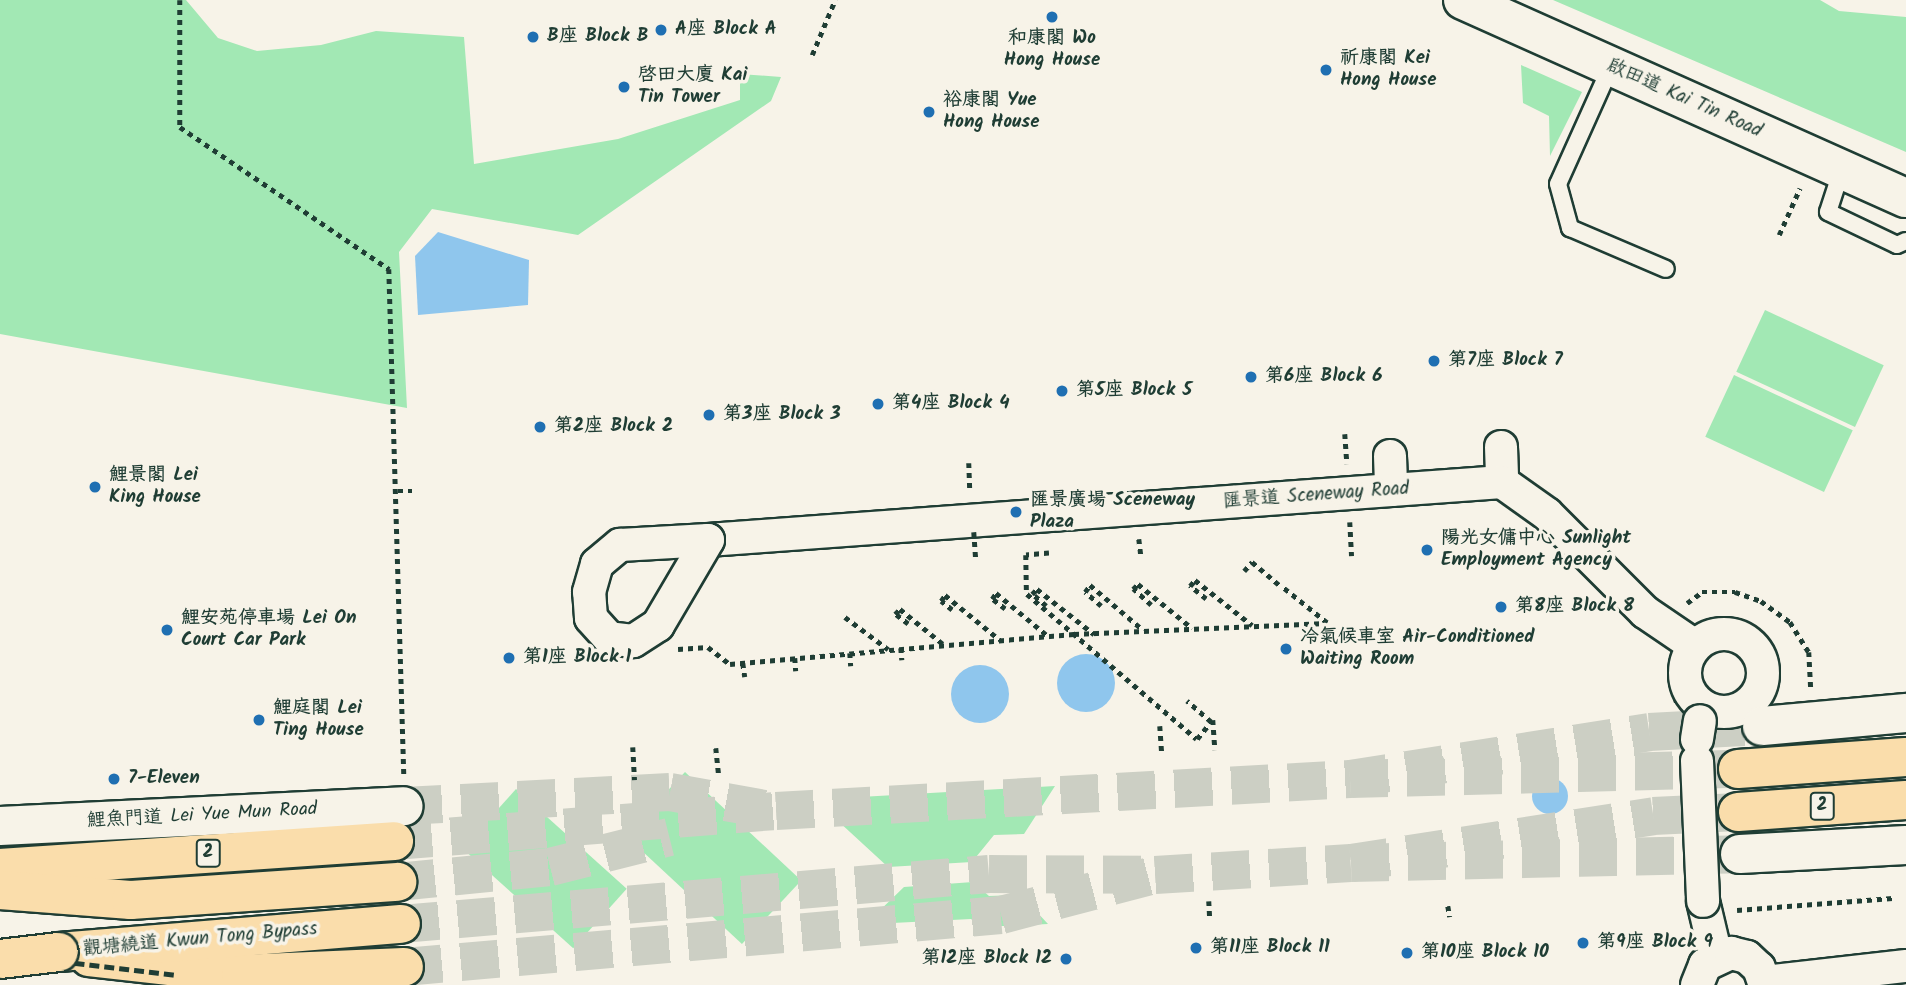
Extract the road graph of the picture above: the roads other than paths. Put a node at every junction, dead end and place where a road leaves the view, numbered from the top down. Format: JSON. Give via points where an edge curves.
{"nodes":[{"id":1,"x":1463,"y":0,"type":"edge"},
{"id":2,"x":1611,"y":66,"type":"junction"},
{"id":3,"x":1842,"y":169,"type":"junction"},
{"id":4,"x":1906,"y":198,"type":"edge"},
{"id":5,"x":1906,"y":241,"type":"edge"},
{"id":6,"x":1666,"y":269,"type":"dead end"},
{"id":7,"x":1501,"y":447,"type":"dead end"},
{"id":8,"x":1390,"y":456,"type":"dead end"},
{"id":9,"x":1502,"y":482,"type":"junction"},
{"id":10,"x":1391,"y":490,"type":"junction"},
{"id":11,"x":708,"y":540,"type":"dead end"},
{"id":12,"x":1683,"y":652,"type":"junction"},
{"id":13,"x":1693,"y":710,"type":"junction"},
{"id":14,"x":1906,"y":713,"type":"edge"},
{"id":15,"x":1762,"y":726,"type":"tunnel mouth"},
{"id":16,"x":1906,"y":757,"type":"edge"},
{"id":17,"x":1738,"y":769,"type":"tunnel mouth"},
{"id":18,"x":1906,"y":800,"type":"edge"},
{"id":19,"x":1738,"y":812,"type":"tunnel mouth"},
{"id":20,"x":0,"y":826,"type":"edge"},
{"id":21,"x":1906,"y":845,"type":"edge"},
{"id":22,"x":1740,"y":854,"type":"tunnel mouth"},
{"id":23,"x":0,"y":868,"type":"edge"},
{"id":24,"x":397,"y":882,"type":"tunnel mouth"},
{"id":25,"x":0,"y":890,"type":"edge"},
{"id":26,"x":401,"y":925,"type":"tunnel mouth"},
{"id":27,"x":0,"y":944,"type":"edge"},
{"id":28,"x":1716,"y":956,"type":"junction"},
{"id":29,"x":0,"y":959,"type":"edge"},
{"id":30,"x":1906,"y":965,"type":"edge"},
{"id":31,"x":404,"y":967,"type":"tunnel mouth"},
{"id":32,"x":1765,"y":984,"type":"edge"},
{"id":33,"x":1697,"y":985,"type":"edge"}],
"edges":[{"from":1,"to":2,"type":"main road","name":"啟田道 Kai Tin Road"},
{"from":2,"to":3,"type":"main road","name":"啟田道 Kai Tin Road"},
{"from":2,"to":6,"type":"lane","via":[[1558,184],[1570,228]]},
{"from":3,"to":4,"type":"main road","name":"啟田道 Kai Tin Road"},
{"from":3,"to":5,"type":"lane","via":[[1828,212],[1897,245]]},
{"from":7,"to":9,"type":"street"},
{"from":8,"to":10,"type":"street"},
{"from":9,"to":10,"type":"street","name":"匯景道 Sceneway Road"},
{"from":9,"to":12,"type":"street","via":[[1547,514]]},
{"from":10,"to":11,"type":"street","name":"匯景道 Sceneway Road"},
{"from":12,"to":13,"type":"street"},
{"from":12,"to":13,"type":"street","via":[[1714,635],[1736,635],[1754,646],[1763,667],[1761,688],[1747,705],[1727,713]]},
{"from":13,"to":28,"type":"street","bridge":true,"via":[[1703,901]]},
{"from":14,"to":15,"type":"main road"},
{"from":16,"to":17,"type":"main road","number":"2"},
{"from":18,"to":19,"type":"main road","number":"2"},
{"from":20,"to":23,"type":"main road","name":"鯉魚門道 Lei Yue Mun Road","number":"2","via":[[400,808]]},
{"from":21,"to":22,"type":"main road"},
{"from":24,"to":25,"type":"main road","via":[[131,900]]},
{"from":26,"to":29,"type":"main road","name":"觀塘繞道 Kwun Tong Bypass","bridge":true},
{"from":27,"to":31,"type":"main road","via":[[241,974]]},
{"from":28,"to":32,"type":"street","via":[[1747,957],[1759,968]]},
{"from":28,"to":33,"type":"street","via":[[1705,965]]},
{"from":30,"to":32,"type":"street"}]}
